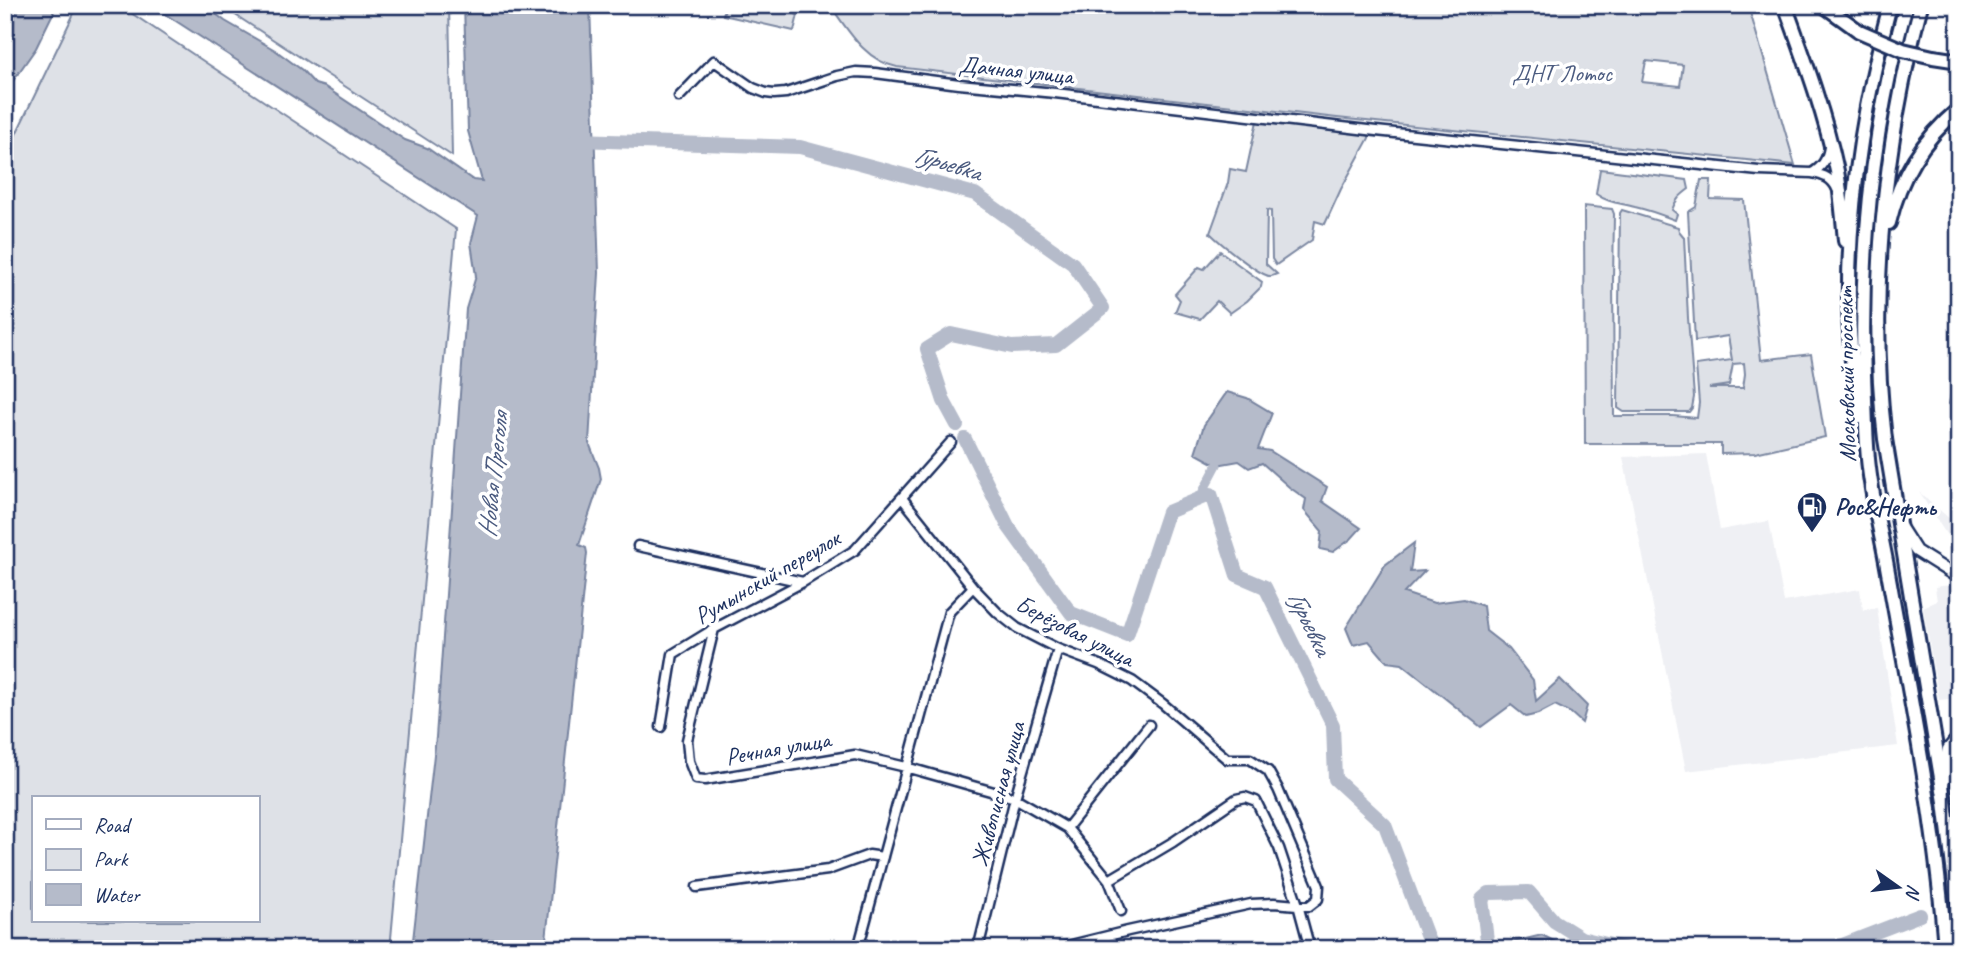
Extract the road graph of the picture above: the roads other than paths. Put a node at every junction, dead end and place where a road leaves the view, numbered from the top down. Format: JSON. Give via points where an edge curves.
{"nodes":[{"id":1,"x":1785,"y":5,"type":"edge"},
{"id":2,"x":1823,"y":5,"type":"edge"},
{"id":3,"x":1890,"y":5,"type":"edge"},
{"id":4,"x":1906,"y":5,"type":"edge"},
{"id":5,"x":1922,"y":5,"type":"edge"},
{"id":6,"x":1959,"y":61,"type":"edge"},
{"id":7,"x":679,"y":97,"type":"dead end"},
{"id":8,"x":1959,"y":109,"type":"edge"},
{"id":9,"x":1829,"y":138,"type":"junction"},
{"id":10,"x":1812,"y":173,"type":"junction"},
{"id":11,"x":1842,"y":202,"type":"junction"},
{"id":12,"x":1880,"y":268,"type":"junction"},
{"id":13,"x":1849,"y":280,"type":"junction"},
{"id":14,"x":951,"y":442,"type":"dead end"},
{"id":15,"x":1869,"y":468,"type":"junction"},
{"id":16,"x":902,"y":498,"type":"junction"},
{"id":17,"x":1898,"y":522,"type":"junction"},
{"id":18,"x":638,"y":546,"type":"dead end"},
{"id":19,"x":1959,"y":578,"type":"edge"},
{"id":20,"x":803,"y":582,"type":"junction"},
{"id":21,"x":973,"y":587,"type":"junction"},
{"id":22,"x":713,"y":629,"type":"junction"},
{"id":23,"x":1058,"y":649,"type":"junction"},
{"id":24,"x":1149,"y":725,"type":"dead end"},
{"id":25,"x":661,"y":727,"type":"dead end"},
{"id":26,"x":1959,"y":736,"type":"edge"},
{"id":27,"x":906,"y":767,"type":"junction"},
{"id":28,"x":1015,"y":798,"type":"junction"},
{"id":29,"x":1945,"y":802,"type":"junction"},
{"id":30,"x":1068,"y":828,"type":"junction"},
{"id":31,"x":883,"y":857,"type":"junction"},
{"id":32,"x":1109,"y":880,"type":"junction"},
{"id":33,"x":697,"y":887,"type":"dead end"},
{"id":34,"x":1298,"y":905,"type":"junction"},
{"id":35,"x":1958,"y":910,"type":"edge"},
{"id":36,"x":1121,"y":911,"type":"dead end"},
{"id":37,"x":858,"y":949,"type":"edge"},
{"id":38,"x":978,"y":949,"type":"edge"},
{"id":39,"x":1055,"y":949,"type":"edge"},
{"id":40,"x":1310,"y":949,"type":"edge"},
{"id":41,"x":1945,"y":949,"type":"edge"}],
"edges":[{"from":1,"to":9,"type":"highway"},
{"from":2,"to":6,"type":"highway","bridge":true,"via":[[1859,31],[1903,50]]},
{"from":3,"to":13,"type":"highway","via":[[1860,152]]},
{"from":4,"to":15,"type":"highway","name":"Московский проспект","via":[[1885,97],[1867,225],[1863,360]]},
{"from":5,"to":12,"type":"highway","name":"Московский проспект","via":[[1892,148]]},
{"from":7,"to":10,"type":"street","name":"Дачная улица","via":[[714,61],[753,88],[774,94],[856,72],[875,73],[1376,131]]},
{"from":8,"to":12,"type":"highway","via":[[1922,146],[1903,178]]},
{"from":9,"to":10,"type":"street","via":[[1826,159]]},
{"from":9,"to":11,"type":"highway"},
{"from":10,"to":11,"type":"street","via":[[1830,179]]},
{"from":11,"to":13,"type":"highway"},
{"from":12,"to":17,"type":"highway","name":"Московский проспект","via":[[1882,413]]},
{"from":13,"to":15,"type":"highway","via":[[1850,355]]},
{"from":14,"to":16,"type":"street","name":"Румынский переулок"},
{"from":15,"to":41,"type":"highway","name":"Московский проспект","via":[[1916,729]]},
{"from":16,"to":20,"type":"street","name":"Румынский переулок","via":[[855,550]]},
{"from":16,"to":21,"type":"street","name":"Берёзовая улица"},
{"from":17,"to":19,"type":"main road","via":[[1916,551]]},
{"from":17,"to":29,"type":"highway","name":"Московский проспект"},
{"from":18,"to":20,"type":"street"},
{"from":20,"to":22,"type":"street","name":"Румынский переулок"},
{"from":21,"to":23,"type":"street","name":"Берёзовая улица","via":[[1017,628]]},
{"from":21,"to":27,"type":"street","via":[[949,612]]},
{"from":22,"to":25,"type":"street","name":"Румынский переулок","via":[[673,654]]},
{"from":22,"to":27,"type":"street","name":"Речная улица","via":[[687,740],[696,779],[855,755]]},
{"from":23,"to":28,"type":"street","name":"Живописная улица"},
{"from":23,"to":34,"type":"street","name":"Берёзовая улица","via":[[1132,681],[1227,759],[1250,760],[1268,771],[1319,886],[1314,903]]},
{"from":24,"to":30,"type":"street"},
{"from":26,"to":29,"type":"main road","via":[[1948,749]]},
{"from":27,"to":28,"type":"street","name":"Речная улица"},
{"from":27,"to":31,"type":"street"},
{"from":28,"to":30,"type":"street","name":"Речная улица"},
{"from":28,"to":38,"type":"street","name":"Живописная улица"},
{"from":29,"to":35,"type":"highway","name":"Московский проспект"},
{"from":30,"to":32,"type":"street"},
{"from":31,"to":33,"type":"street","via":[[869,855],[828,870]]},
{"from":31,"to":37,"type":"street"},
{"from":32,"to":34,"type":"street","via":[[1245,797],[1256,801],[1279,848]]},
{"from":32,"to":36,"type":"street"},
{"from":34,"to":39,"type":"street","via":[[1251,904]]},
{"from":34,"to":40,"type":"street"}]}
